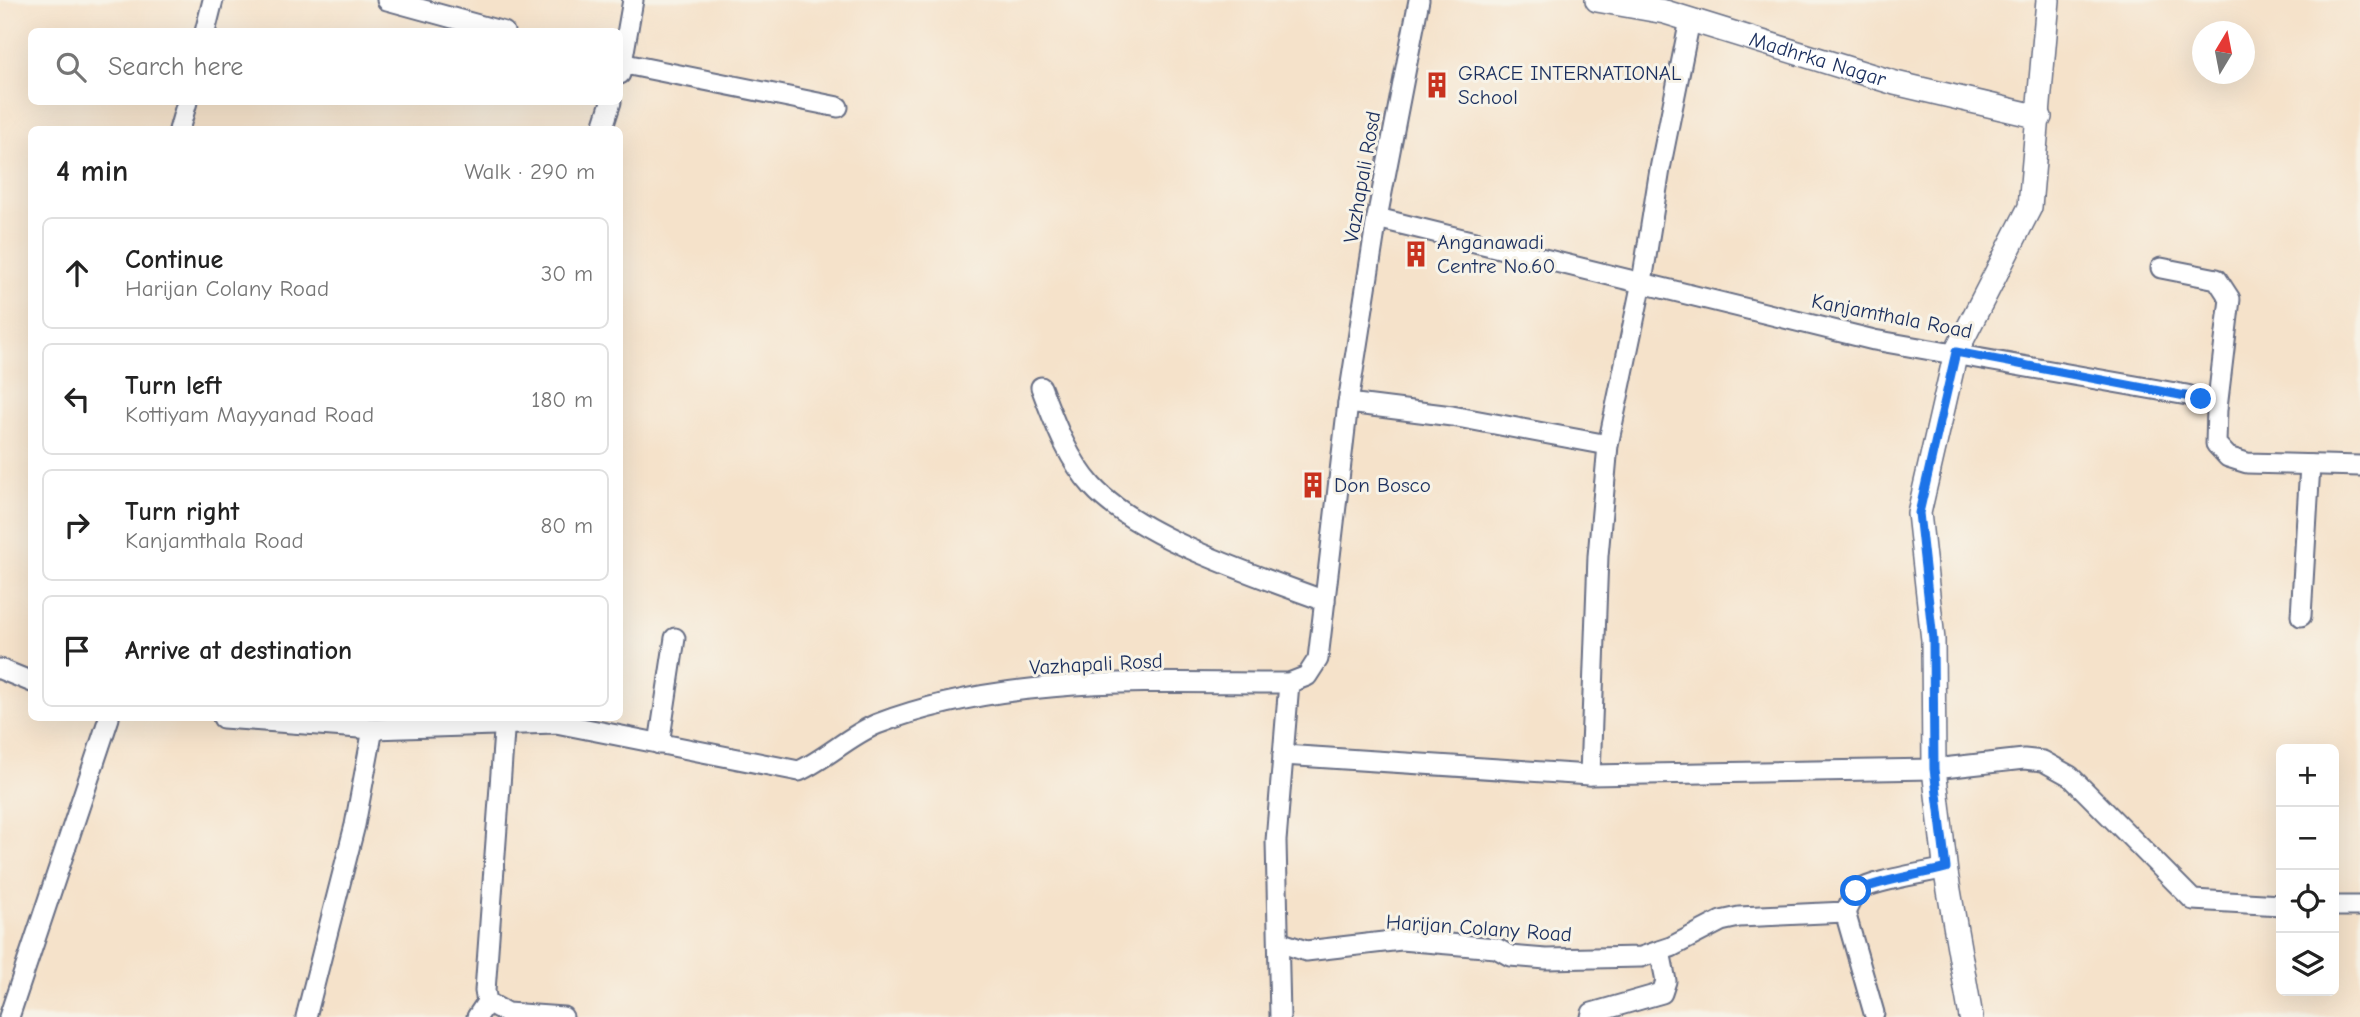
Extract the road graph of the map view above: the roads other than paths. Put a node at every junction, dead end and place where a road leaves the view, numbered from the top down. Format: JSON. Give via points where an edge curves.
{"nodes":[{"id":1,"x":213,"y":0,"type":"edge"},
{"id":2,"x":387,"y":0,"type":"edge"},
{"id":3,"x":633,"y":0,"type":"edge"},
{"id":4,"x":1419,"y":0,"type":"edge"},
{"id":5,"x":1597,"y":0,"type":"edge"},
{"id":6,"x":2048,"y":0,"type":"edge"},
{"id":7,"x":1666,"y":6,"type":"edge"},
{"id":8,"x":1690,"y":20,"type":"junction"},
{"id":9,"x":206,"y":28,"type":"edge"},
{"id":10,"x":489,"y":28,"type":"edge"},
{"id":11,"x":623,"y":56,"type":"edge"},
{"id":12,"x":623,"y":67,"type":"edge"},
{"id":13,"x":186,"y":105,"type":"edge"},
{"id":14,"x":610,"y":105,"type":"edge"},
{"id":15,"x":838,"y":107,"type":"dead end"},
{"id":16,"x":2040,"y":117,"type":"junction"},
{"id":17,"x":181,"y":126,"type":"edge"},
{"id":18,"x":603,"y":126,"type":"edge"},
{"id":19,"x":1377,"y":218,"type":"junction"},
{"id":20,"x":2161,"y":268,"type":"dead end"},
{"id":21,"x":1642,"y":282,"type":"junction"},
{"id":22,"x":1956,"y":352,"type":"junction"},
{"id":23,"x":1041,"y":387,"type":"dead end"},
{"id":24,"x":1348,"y":403,"type":"junction"},
{"id":25,"x":2217,"y":408,"type":"junction"},
{"id":26,"x":1608,"y":445,"type":"junction"},
{"id":27,"x":2310,"y":465,"type":"junction"},
{"id":28,"x":2360,"y":466,"type":"edge"},
{"id":29,"x":1325,"y":601,"type":"junction"},
{"id":30,"x":2301,"y":616,"type":"dead end"},
{"id":31,"x":675,"y":638,"type":"dead end"},
{"id":32,"x":0,"y":669,"type":"edge"},
{"id":33,"x":28,"y":680,"type":"edge"},
{"id":34,"x":1289,"y":683,"type":"junction"},
{"id":35,"x":108,"y":721,"type":"edge"},
{"id":36,"x":264,"y":721,"type":"edge"},
{"id":37,"x":505,"y":722,"type":"edge"},
{"id":38,"x":373,"y":729,"type":"junction"},
{"id":39,"x":659,"y":744,"type":"junction"},
{"id":40,"x":1283,"y":755,"type":"junction"},
{"id":41,"x":1934,"y":769,"type":"junction"},
{"id":42,"x":1590,"y":775,"type":"junction"},
{"id":43,"x":1946,"y":868,"type":"junction"},
{"id":44,"x":2276,"y":905,"type":"edge"},
{"id":45,"x":2339,"y":906,"type":"edge"},
{"id":46,"x":2360,"y":906,"type":"edge"},
{"id":47,"x":1845,"y":912,"type":"junction"},
{"id":48,"x":1279,"y":942,"type":"junction"},
{"id":49,"x":1660,"y":951,"type":"junction"},
{"id":50,"x":482,"y":1009,"type":"edge"},
{"id":51,"x":1874,"y":1013,"type":"dead end"},
{"id":52,"x":9,"y":1017,"type":"edge"},
{"id":53,"x":306,"y":1017,"type":"edge"},
{"id":54,"x":563,"y":1017,"type":"edge"},
{"id":55,"x":1280,"y":1017,"type":"edge"},
{"id":56,"x":1591,"y":1017,"type":"edge"},
{"id":57,"x":1971,"y":1017,"type":"edge"}],
"edges":[{"from":1,"to":9,"type":"street"},
{"from":2,"to":10,"type":"street"},
{"from":3,"to":11,"type":"street"},
{"from":4,"to":19,"type":"street","name":"Vazhapali Rosd"},
{"from":5,"to":7,"type":"street","name":"Madhrka Nagar"},
{"from":6,"to":16,"type":"street"},
{"from":7,"to":8,"type":"street","name":"Madhrka Nagar"},
{"from":8,"to":16,"type":"street","name":"Madhrka Nagar","via":[[1895,83]]},
{"from":8,"to":21,"type":"street"},
{"from":12,"to":15,"type":"street"},
{"from":13,"to":17,"type":"street"},
{"from":14,"to":18,"type":"street"},
{"from":16,"to":22,"type":"street","via":[[2030,207]]},
{"from":19,"to":21,"type":"street","name":"Kanjamthala Road"},
{"from":19,"to":24,"type":"street","name":"Vazhapali Rosd"},
{"from":20,"to":25,"type":"street","via":[[2217,279],[2231,299]]},
{"from":21,"to":22,"type":"street","name":"Kanjamthala Road","via":[[1874,340]]},
{"from":21,"to":26,"type":"street"},
{"from":22,"to":25,"type":"street","name":"Kanjamthala Road","via":[[2187,395]]},
{"from":22,"to":41,"type":"street","via":[[1919,513],[1933,640]]},
{"from":23,"to":29,"type":"street","via":[[1061,437],[1091,485],[1124,516],[1251,574]]},
{"from":24,"to":26,"type":"street","via":[[1452,416]]},
{"from":24,"to":29,"type":"street","name":"Vazhapali Rosd"},
{"from":25,"to":27,"type":"street","via":[[2216,444],[2228,457],[2247,463]]},
{"from":26,"to":42,"type":"street","via":[[1598,556]]},
{"from":27,"to":28,"type":"street"},
{"from":27,"to":30,"type":"street"},
{"from":29,"to":34,"type":"street","name":"Vazhapali Rosd","via":[[1318,659],[1307,676]]},
{"from":31,"to":39,"type":"street"},
{"from":32,"to":33,"type":"street"},
{"from":34,"to":39,"type":"street","name":"Vazhapali Rosd","via":[[1113,683],[961,697],[874,725],[799,771]]},
{"from":34,"to":40,"type":"street"},
{"from":35,"to":52,"type":"street"},
{"from":36,"to":38,"type":"street","name":"Vazhapali Rosd"},
{"from":37,"to":38,"type":"street","name":"Vazhapali Rosd"},
{"from":37,"to":39,"type":"street","name":"Vazhapali Rosd","via":[[556,723]]},
{"from":37,"to":50,"type":"street"},
{"from":38,"to":53,"type":"street","via":[[355,825]]},
{"from":40,"to":42,"type":"street"},
{"from":40,"to":48,"type":"street","via":[[1276,841]]},
{"from":41,"to":42,"type":"street"},
{"from":41,"to":43,"type":"street"},
{"from":41,"to":44,"type":"street","via":[[2043,761],[2070,776],[2193,901]]},
{"from":43,"to":47,"type":"street","via":[[1883,880],[1856,891]]},
{"from":43,"to":57,"type":"street"},
{"from":45,"to":46,"type":"street"},
{"from":47,"to":49,"type":"street","name":"Harijan Colany Road","via":[[1739,917]]},
{"from":47,"to":51,"type":"street"},
{"from":48,"to":49,"type":"street","name":"Harijan Colany Road","via":[[1306,951],[1410,941],[1496,948],[1510,956],[1546,959],[1641,957]]},
{"from":48,"to":55,"type":"street"},
{"from":49,"to":56,"type":"street","via":[[1665,981],[1662,993]]},
{"from":50,"to":54,"type":"street"}]}
